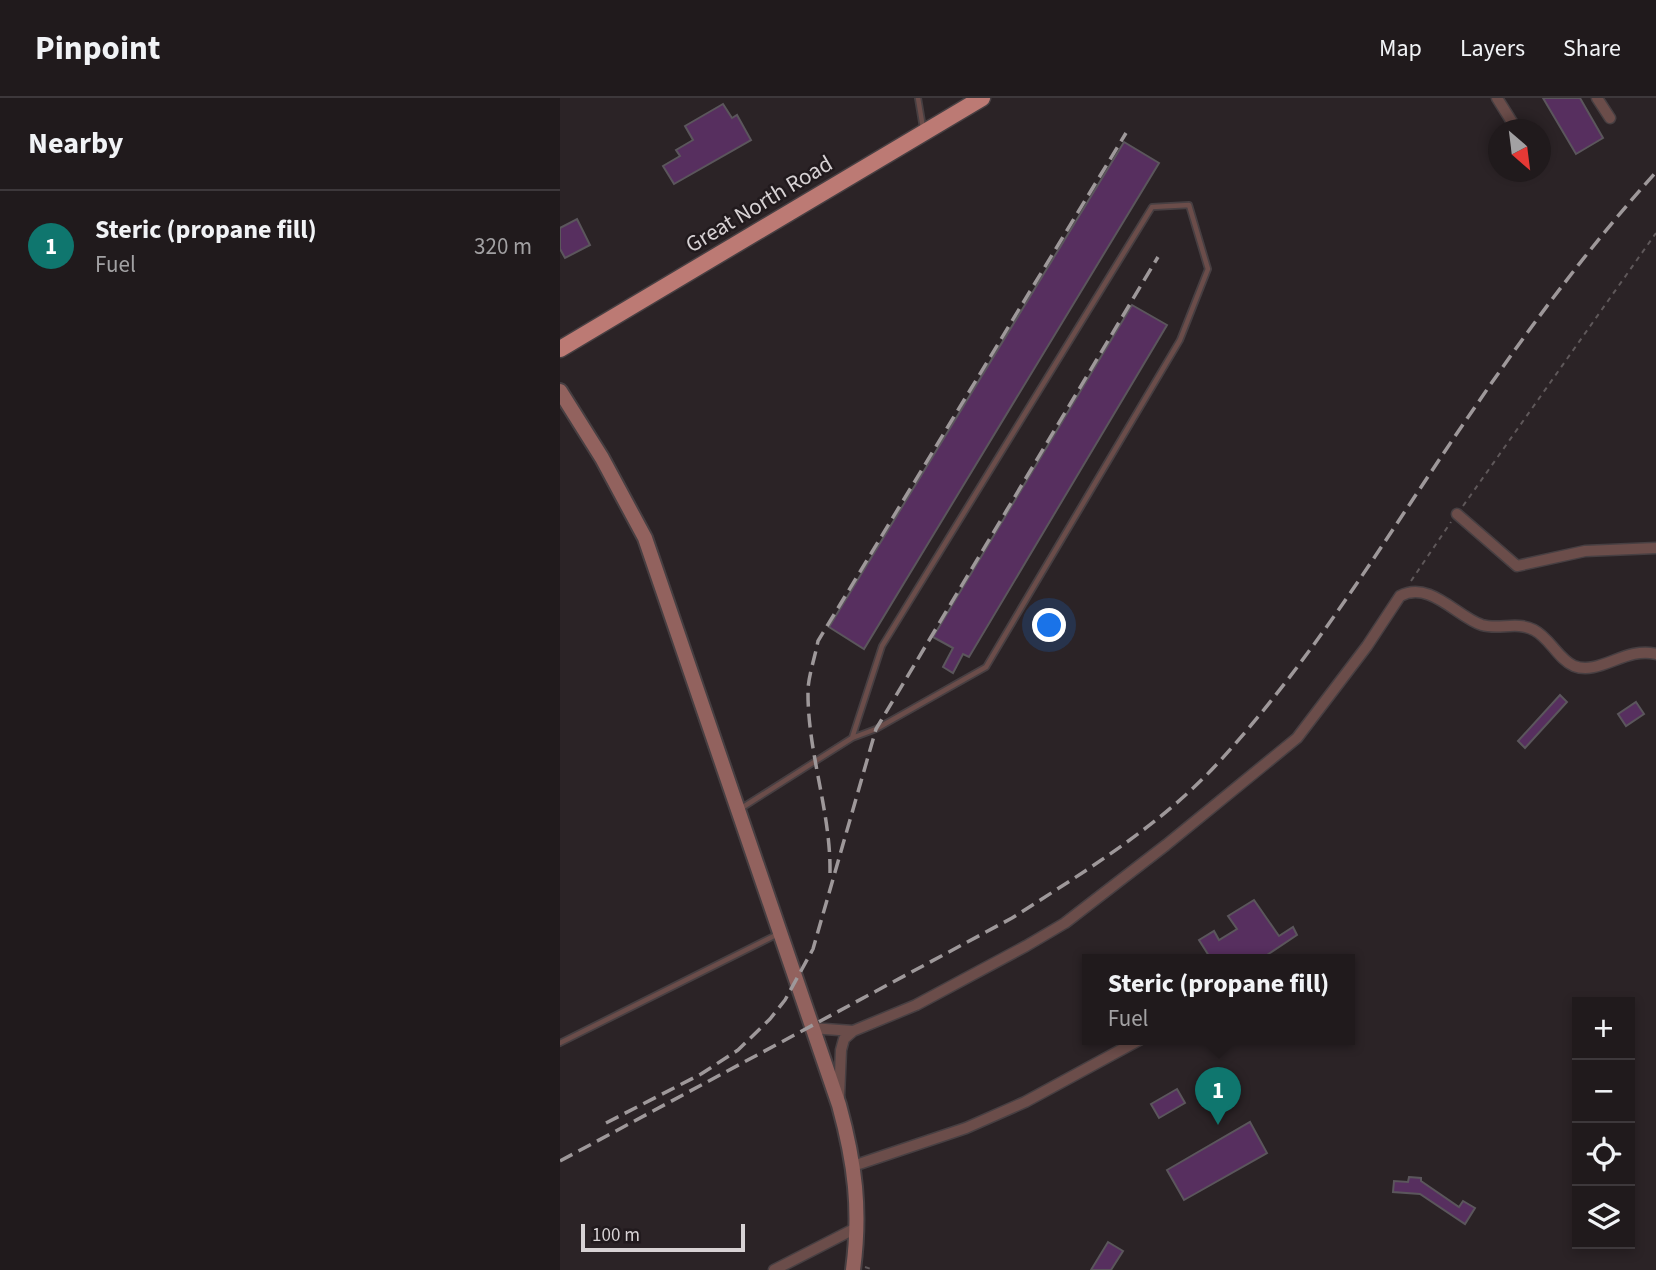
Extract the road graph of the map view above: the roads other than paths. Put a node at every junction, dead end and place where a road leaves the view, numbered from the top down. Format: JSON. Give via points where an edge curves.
{"nodes":[{"id":1,"x":918,"y":98,"type":"edge"},
{"id":2,"x":982,"y":98,"type":"edge"},
{"id":3,"x":1497,"y":98,"type":"edge"},
{"id":4,"x":1597,"y":98,"type":"edge"},
{"id":5,"x":1609,"y":118,"type":"dead end"},
{"id":6,"x":1510,"y":119,"type":"edge"},
{"id":7,"x":924,"y":132,"type":"junction"},
{"id":8,"x":560,"y":349,"type":"edge"},
{"id":9,"x":560,"y":391,"type":"edge"},
{"id":10,"x":1457,"y":514,"type":"road end"},
{"id":11,"x":1656,"y":548,"type":"edge"},
{"id":12,"x":1656,"y":654,"type":"edge"},
{"id":13,"x":852,"y":738,"type":"junction"},
{"id":14,"x":737,"y":812,"type":"junction"},
{"id":15,"x":779,"y":933,"type":"junction"},
{"id":16,"x":811,"y":1028,"type":"junction"},
{"id":17,"x":853,"y":1031,"type":"junction"},
{"id":18,"x":560,"y":1044,"type":"edge"},
{"id":19,"x":1130,"y":1045,"type":"edge"},
{"id":20,"x":839,"y":1105,"type":"junction"},
{"id":21,"x":853,"y":1166,"type":"junction"},
{"id":22,"x":859,"y":1227,"type":"junction"},
{"id":23,"x":774,"y":1270,"type":"edge"},
{"id":24,"x":853,"y":1270,"type":"edge"}],
"edges":[{"from":1,"to":7,"type":"lane"},
{"from":2,"to":7,"type":"highway","name":"Great North Road"},
{"from":3,"to":6,"type":"street"},
{"from":4,"to":5,"type":"street"},
{"from":7,"to":8,"type":"highway","name":"Great North Road"},
{"from":9,"to":14,"type":"main road","via":[[645,538]]},
{"from":10,"to":11,"type":"street","via":[[1517,566],[1585,551]]},
{"from":12,"to":17,"type":"street","via":[[1625,654],[1584,669],[1571,665],[1535,631],[1480,624],[1453,606],[1416,592],[1400,596],[1297,738],[1166,845],[1065,923],[916,1005]]},
{"from":13,"to":13,"type":"lane","via":[[986,667],[1180,340],[1208,269],[1189,205],[1152,207],[882,646]]},
{"from":13,"to":14,"type":"lane"},
{"from":14,"to":15,"type":"main road"},
{"from":15,"to":16,"type":"main road"},
{"from":15,"to":18,"type":"lane"},
{"from":16,"to":17,"type":"street"},
{"from":16,"to":20,"type":"main road"},
{"from":17,"to":20,"type":"street","via":[[841,1050]]},
{"from":19,"to":21,"type":"street","via":[[966,1128]]},
{"from":20,"to":21,"type":"main road"},
{"from":21,"to":22,"type":"main road"},
{"from":22,"to":23,"type":"street"},
{"from":22,"to":24,"type":"main road"}]}
